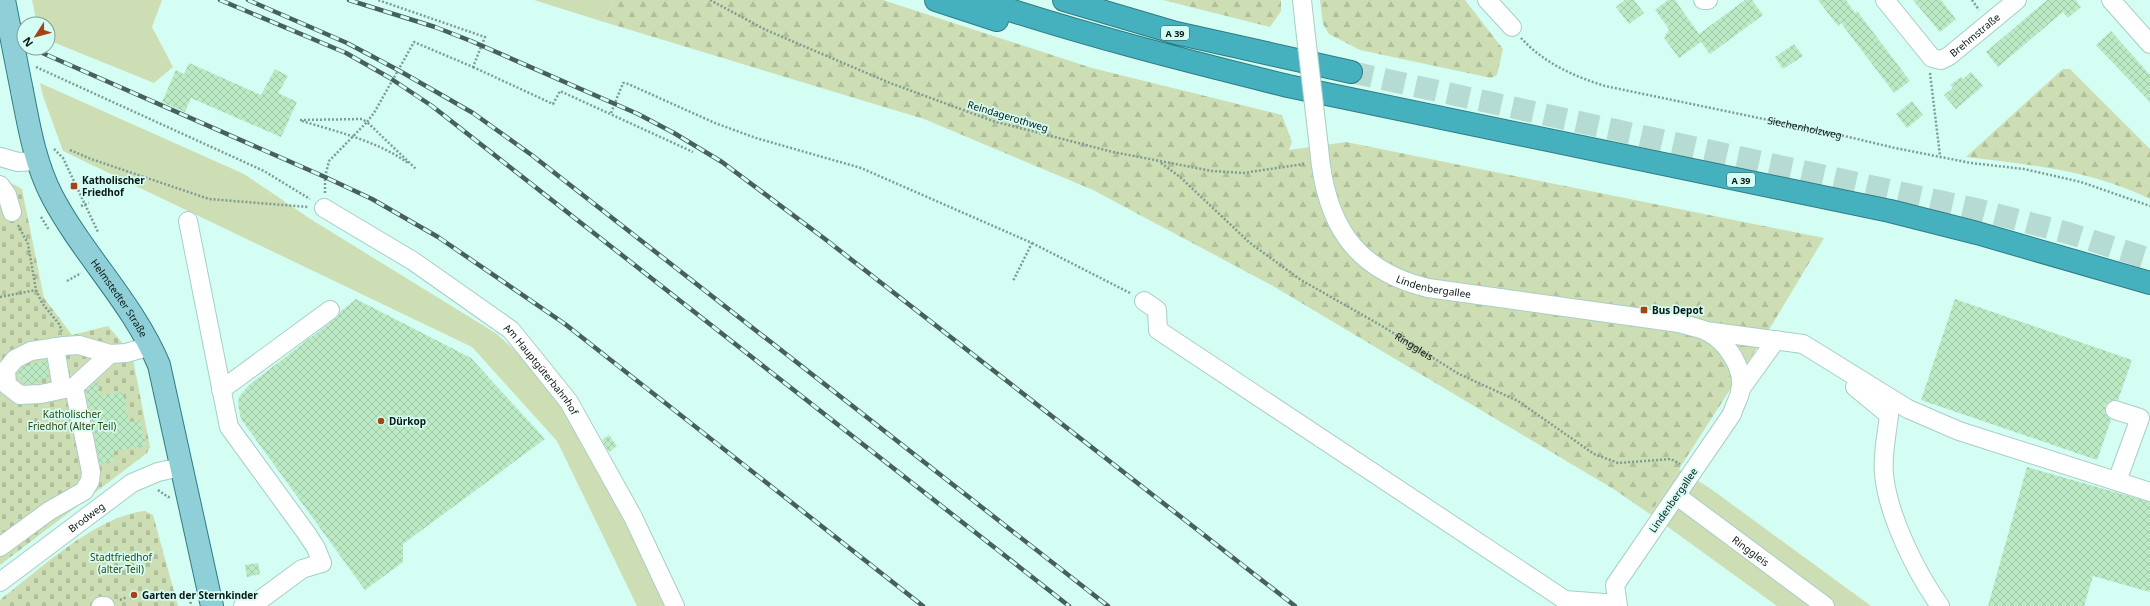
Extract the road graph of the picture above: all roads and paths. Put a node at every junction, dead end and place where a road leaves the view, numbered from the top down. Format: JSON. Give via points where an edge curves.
{"nodes":[{"id":1,"x":4,"y":0,"type":"edge"},
{"id":2,"x":378,"y":0,"type":"edge"},
{"id":3,"x":710,"y":0,"type":"edge"},
{"id":4,"x":936,"y":0,"type":"edge"},
{"id":5,"x":979,"y":0,"type":"edge"},
{"id":6,"x":1064,"y":0,"type":"edge"},
{"id":7,"x":1302,"y":0,"type":"edge"},
{"id":8,"x":1487,"y":0,"type":"edge"},
{"id":9,"x":1703,"y":0,"type":"edge"},
{"id":10,"x":1708,"y":0,"type":"edge"},
{"id":11,"x":1885,"y":0,"type":"edge"},
{"id":12,"x":2017,"y":0,"type":"edge"},
{"id":13,"x":2111,"y":0,"type":"edge"},
{"id":14,"x":1059,"y":27,"type":"junction"},
{"id":15,"x":1512,"y":27,"type":"joint"},
{"id":16,"x":2150,"y":44,"type":"edge"},
{"id":17,"x":1932,"y":58,"type":"junction"},
{"id":18,"x":35,"y":67,"type":"dead end"},
{"id":19,"x":473,"y":67,"type":"junction"},
{"id":20,"x":1351,"y":72,"type":"tunnel mouth"},
{"id":21,"x":611,"y":113,"type":"junction"},
{"id":22,"x":367,"y":122,"type":"junction"},
{"id":23,"x":353,"y":136,"type":"junction"},
{"id":24,"x":70,"y":150,"type":"dead end"},
{"id":25,"x":693,"y":152,"type":"dead end"},
{"id":26,"x":1319,"y":155,"type":"junction"},
{"id":27,"x":1940,"y":156,"type":"junction"},
{"id":28,"x":0,"y":157,"type":"edge"},
{"id":29,"x":38,"y":161,"type":"junction"},
{"id":30,"x":1161,"y":162,"type":"junction"},
{"id":31,"x":0,"y":185,"type":"edge"},
{"id":32,"x":89,"y":203,"type":"dead end"},
{"id":33,"x":81,"y":206,"type":"dead end"},
{"id":34,"x":2150,"y":206,"type":"edge"},
{"id":35,"x":324,"y":208,"type":"junction"},
{"id":36,"x":12,"y":212,"type":"joint"},
{"id":37,"x":39,"y":213,"type":"dead end"},
{"id":38,"x":188,"y":221,"type":"dead end"},
{"id":39,"x":49,"y":231,"type":"dead end"},
{"id":40,"x":1032,"y":243,"type":"junction"},
{"id":41,"x":75,"y":268,"type":"dead end"},
{"id":42,"x":85,"y":270,"type":"dead end"},
{"id":43,"x":80,"y":274,"type":"junction"},
{"id":44,"x":84,"y":279,"type":"dead end"},
{"id":45,"x":1013,"y":281,"type":"dead end"},
{"id":46,"x":67,"y":282,"type":"dead end"},
{"id":47,"x":2150,"y":283,"type":"edge"},
{"id":48,"x":36,"y":290,"type":"junction"},
{"id":49,"x":0,"y":297,"type":"edge"},
{"id":50,"x":1144,"y":301,"type":"joint"},
{"id":51,"x":330,"y":310,"type":"dead end"},
{"id":52,"x":1706,"y":331,"type":"junction"},
{"id":53,"x":1776,"y":340,"type":"junction"},
{"id":54,"x":60,"y":346,"type":"junction"},
{"id":55,"x":151,"y":346,"type":"junction"},
{"id":56,"x":110,"y":354,"type":"junction"},
{"id":57,"x":1830,"y":360,"type":"junction"},
{"id":58,"x":4,"y":387,"type":"edge"},
{"id":59,"x":68,"y":388,"type":"junction"},
{"id":60,"x":221,"y":390,"type":"junction"},
{"id":61,"x":1740,"y":390,"type":"junction"},
{"id":62,"x":2115,"y":410,"type":"dead end"},
{"id":63,"x":2145,"y":420,"type":"edge"},
{"id":64,"x":181,"y":467,"type":"junction"},
{"id":65,"x":1693,"y":472,"type":"junction"},
{"id":66,"x":2118,"y":481,"type":"junction"},
{"id":67,"x":2150,"y":492,"type":"edge"},
{"id":68,"x":1677,"y":496,"type":"junction"},
{"id":69,"x":0,"y":547,"type":"edge"},
{"id":70,"x":322,"y":563,"type":"junction"},
{"id":71,"x":0,"y":582,"type":"edge"},
{"id":72,"x":1617,"y":605,"type":"edge"},
{"id":73,"x":101,"y":606,"type":"edge"},
{"id":74,"x":105,"y":606,"type":"edge"},
{"id":75,"x":212,"y":606,"type":"edge"},
{"id":76,"x":243,"y":606,"type":"edge"},
{"id":77,"x":269,"y":606,"type":"edge"},
{"id":78,"x":675,"y":606,"type":"edge"},
{"id":79,"x":1825,"y":606,"type":"edge"},
{"id":80,"x":1940,"y":606,"type":"edge"}],
"edges":[{"from":1,"to":29,"type":"main road","name":"Helmstedter Straße","bridge":true},
{"from":2,"to":19,"type":"path","via":[[485,37]]},
{"from":3,"to":30,"type":"path","name":"Reindagerothweg","via":[[766,30],[875,77],[993,121]]},
{"from":4,"to":14,"type":"highway","via":[[1004,22],[1032,27]]},
{"from":5,"to":14,"type":"highway","number":"A 39"},
{"from":6,"to":20,"type":"highway","number":"A 39","via":[[1176,33]]},
{"from":7,"to":26,"type":"street","name":"Lindenbergallee","bridge":true},
{"from":8,"to":15,"type":"street"},
{"from":9,"to":10,"type":"street"},
{"from":11,"to":17,"type":"street"},
{"from":12,"to":17,"type":"street","name":"Brehmstraße","via":[[1949,56],[1941,60]]},
{"from":13,"to":16,"type":"street"},
{"from":14,"to":47,"type":"highway","number":"A 39","via":[[1288,86],[1890,211]]},
{"from":15,"to":27,"type":"path","name":"Siechenholzweg","via":[[1529,47],[1550,63],[1605,86]]},
{"from":17,"to":27,"type":"path","via":[[1930,82]]},
{"from":18,"to":35,"type":"path","via":[[264,171]]},
{"from":19,"to":21,"type":"path","via":[[553,104],[560,91]]},
{"from":19,"to":22,"type":"path","via":[[414,42]]},
{"from":21,"to":25,"type":"path"},
{"from":21,"to":40,"type":"path","via":[[626,83],[722,126],[861,168]]},
{"from":22,"to":23,"type":"path"},
{"from":22,"to":23,"type":"path","via":[[362,119],[300,120]]},
{"from":22,"to":23,"type":"path","via":[[416,169],[397,155]]},
{"from":23,"to":35,"type":"path","via":[[328,161]]},
{"from":24,"to":35,"type":"path","via":[[209,199]]},
{"from":26,"to":30,"type":"path","name":"Reindagerothweg","via":[[1244,173],[1212,171]]},
{"from":26,"to":52,"type":"street","name":"Lindenbergallee","via":[[1328,202],[1344,236],[1366,260],[1394,277],[1428,288],[1679,323]]},
{"from":27,"to":34,"type":"path","name":"Siechenholzweg","via":[[1971,163],[2024,169],[2081,182]]},
{"from":28,"to":29,"type":"street","via":[[18,162]]},
{"from":29,"to":55,"type":"main road","name":"Helmstedter Straße","via":[[61,210]]},
{"from":30,"to":65,"type":"path","name":"Ringgleis","via":[[1250,243],[1301,280],[1459,374],[1518,401],[1594,454],[1618,463],[1671,459]]},
{"from":31,"to":36,"type":"street","via":[[7,195]]},
{"from":32,"to":33,"type":"path"},
{"from":35,"to":78,"type":"street","name":"Am Hauptgüterbahnhof","via":[[413,261],[510,330],[569,402],[633,517]]},
{"from":36,"to":48,"type":"path","via":[[28,244]]},
{"from":37,"to":39,"type":"path"},
{"from":38,"to":60,"type":"street"},
{"from":40,"to":45,"type":"path"},
{"from":40,"to":50,"type":"path"},
{"from":41,"to":43,"type":"path"},
{"from":42,"to":43,"type":"path"},
{"from":43,"to":44,"type":"path"},
{"from":43,"to":46,"type":"path"},
{"from":48,"to":49,"type":"path"},
{"from":48,"to":54,"type":"path","via":[[42,303],[59,324]]},
{"from":50,"to":72,"type":"street","via":[[1157,310],[1158,330],[1565,600]]},
{"from":51,"to":60,"type":"street"},
{"from":52,"to":53,"type":"street"},
{"from":52,"to":61,"type":"street","name":"Lindenbergallee","via":[[1729,352],[1737,365],[1741,379]]},
{"from":53,"to":57,"type":"street","via":[[1804,344]]},
{"from":53,"to":61,"type":"street","name":"Lindenbergallee"},
{"from":54,"to":56,"type":"street","via":[[79,345]]},
{"from":54,"to":58,"type":"street","via":[[32,351],[14,359],[6,370]]},
{"from":54,"to":59,"type":"street"},
{"from":55,"to":56,"type":"street"},
{"from":55,"to":64,"type":"main road","name":"Helmstedter Straße","via":[[165,386]]},
{"from":56,"to":59,"type":"street"},
{"from":57,"to":66,"type":"street","via":[[1915,412],[1959,430]]},
{"from":57,"to":80,"type":"street","via":[[1861,393],[1889,415],[1884,473],[1895,520],[1929,590]]},
{"from":58,"to":59,"type":"street","via":[[20,395],[41,394]]},
{"from":59,"to":69,"type":"street","via":[[91,472],[90,481],[84,491],[49,511]]},
{"from":60,"to":70,"type":"street","via":[[229,427],[307,534]]},
{"from":61,"to":65,"type":"street","name":"Lindenbergallee","via":[[1732,414]]},
{"from":62,"to":63,"type":"street"},
{"from":63,"to":66,"type":"street"},
{"from":64,"to":71,"type":"street","name":"Brodweg","via":[[158,472],[132,483]]},
{"from":64,"to":75,"type":"main road","name":"Helmstedter Straße"},
{"from":65,"to":68,"type":"street","name":"Lindenbergallee"},
{"from":66,"to":67,"type":"street"},
{"from":68,"to":72,"type":"street","name":"Lindenbergallee","via":[[1616,585]]},
{"from":68,"to":79,"type":"street","name":"Ringgleis"},
{"from":70,"to":76,"type":"street","via":[[302,569],[252,606]]},
{"from":70,"to":77,"type":"street","via":[[311,575]]},
{"from":73,"to":74,"type":"street"}]}
